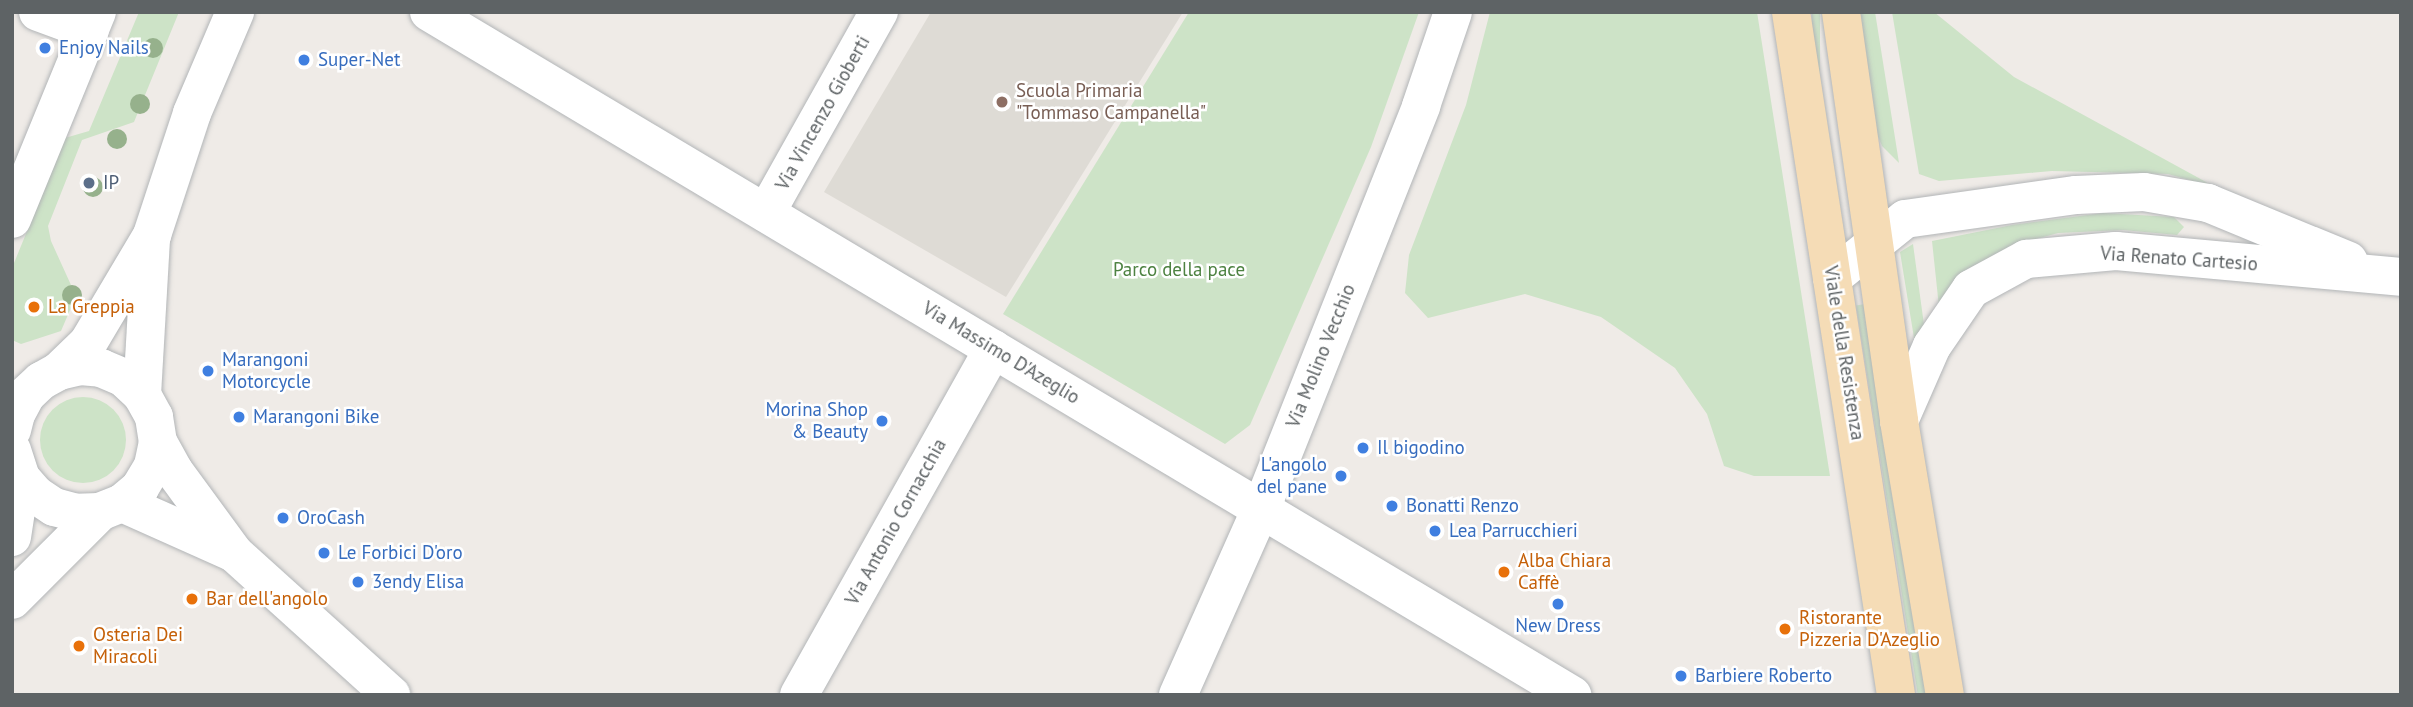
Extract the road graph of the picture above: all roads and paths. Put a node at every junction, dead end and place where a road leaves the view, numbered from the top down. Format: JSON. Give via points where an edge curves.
{"nodes":[{"id":1,"x":38,"y":12,"type":"edge"},
{"id":2,"x":235,"y":12,"type":"edge"},
{"id":3,"x":429,"y":12,"type":"edge"},
{"id":4,"x":879,"y":12,"type":"edge"},
{"id":5,"x":1453,"y":12,"type":"edge"},
{"id":6,"x":1791,"y":12,"type":"edge"},
{"id":7,"x":1841,"y":12,"type":"edge"},
{"id":8,"x":94,"y":22,"type":"edge"},
{"id":9,"x":1864,"y":159,"type":"junction"},
{"id":10,"x":766,"y":213,"type":"junction"},
{"id":11,"x":12,"y":219,"type":"edge"},
{"id":12,"x":1905,"y":219,"type":"junction"},
{"id":13,"x":152,"y":234,"type":"junction"},
{"id":14,"x":1875,"y":243,"type":"junction"},
{"id":15,"x":2389,"y":275,"type":"edge"},
{"id":16,"x":1832,"y":278,"type":"junction"},
{"id":17,"x":993,"y":349,"type":"junction"},
{"id":18,"x":37,"y":376,"type":"edge"},
{"id":19,"x":142,"y":395,"type":"junction"},
{"id":20,"x":1899,"y":421,"type":"junction"},
{"id":21,"x":12,"y":430,"type":"edge"},
{"id":22,"x":158,"y":442,"type":"junction"},
{"id":23,"x":17,"y":464,"type":"edge"},
{"id":24,"x":111,"y":507,"type":"junction"},
{"id":25,"x":1261,"y":509,"type":"junction"},
{"id":26,"x":12,"y":537,"type":"edge"},
{"id":27,"x":234,"y":553,"type":"junction"},
{"id":28,"x":12,"y":600,"type":"edge"},
{"id":29,"x":391,"y":695,"type":"edge"},
{"id":30,"x":799,"y":695,"type":"edge"},
{"id":31,"x":1178,"y":695,"type":"edge"},
{"id":32,"x":1572,"y":695,"type":"edge"},
{"id":33,"x":1896,"y":695,"type":"edge"},
{"id":34,"x":1945,"y":695,"type":"edge"}],
"edges":[{"from":1,"to":8,"type":"street"},
{"from":2,"to":13,"type":"street","via":[[192,113]]},
{"from":3,"to":10,"type":"street","name":"Via Massimo D'Azeglio"},
{"from":4,"to":10,"type":"street","name":"Via Vincenzo Gioberti"},
{"from":5,"to":25,"type":"street","name":"Via Molino Vecchio","via":[[1421,106]]},
{"from":6,"to":16,"type":"main road","name":"Viale della Resistenza"},
{"from":7,"to":9,"type":"main road"},
{"from":8,"to":11,"type":"street"},
{"from":9,"to":12,"type":"street"},
{"from":9,"to":14,"type":"main road"},
{"from":10,"to":17,"type":"street","name":"Via Massimo D'Azeglio"},
{"from":12,"to":14,"type":"street"},
{"from":12,"to":15,"type":"street","name":"Via Renato Cartesio","via":[[2077,195],[2144,192],[2208,202]]},
{"from":13,"to":18,"type":"street","via":[[88,343]]},
{"from":13,"to":19,"type":"street"},
{"from":14,"to":16,"type":"street"},
{"from":14,"to":20,"type":"main road"},
{"from":15,"to":20,"type":"street","name":"Via Renato Cartesio","via":[[2116,251],[2026,259],[1971,289],[1932,346]]},
{"from":16,"to":33,"type":"main road","name":"Viale della Resistenza"},
{"from":17,"to":25,"type":"street","name":"Via Massimo D'Azeglio"},
{"from":17,"to":30,"type":"street","name":"Via Antonio Cornacchia"},
{"from":18,"to":19,"type":"street","via":[[80,366],[101,368],[124,378]]},
{"from":18,"to":21,"type":"street"},
{"from":19,"to":22,"type":"street","via":[[154,417]]},
{"from":20,"to":34,"type":"main road"},
{"from":22,"to":24,"type":"street","via":[[153,466],[140,488]]},
{"from":22,"to":27,"type":"street"},
{"from":23,"to":24,"type":"street","via":[[35,495],[54,507],[77,513]]},
{"from":23,"to":26,"type":"street"},
{"from":24,"to":27,"type":"street"},
{"from":24,"to":28,"type":"street","via":[[72,537]]},
{"from":25,"to":31,"type":"street","name":"Via Molino Vecchio"},
{"from":25,"to":32,"type":"street","name":"Via Massimo D'Azeglio"},
{"from":27,"to":29,"type":"street"}]}
